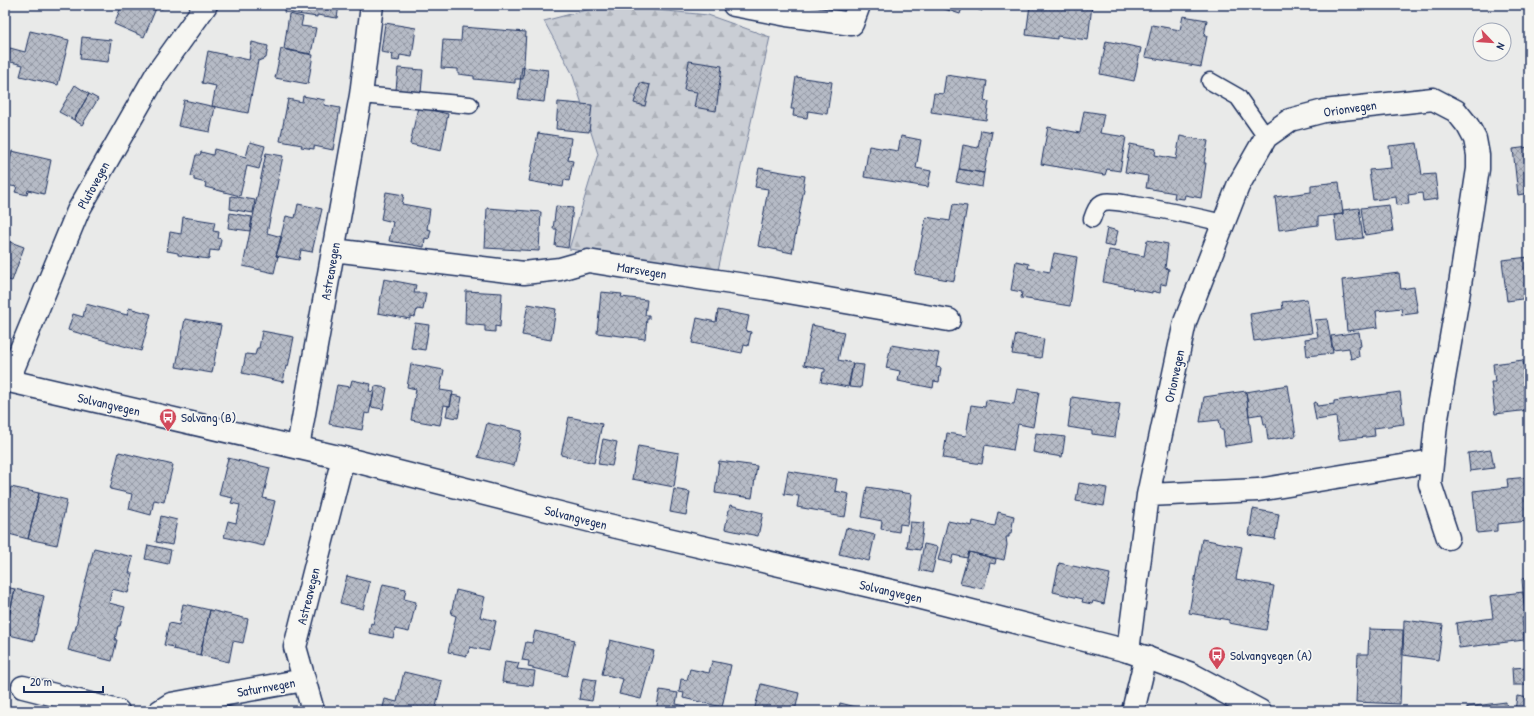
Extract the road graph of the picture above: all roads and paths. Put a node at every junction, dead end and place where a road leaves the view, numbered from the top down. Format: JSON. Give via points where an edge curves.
{"nodes":[{"id":1,"x":206,"y":5,"type":"edge"},
{"id":2,"x":372,"y":5,"type":"edge"},
{"id":3,"x":734,"y":5,"type":"edge"},
{"id":4,"x":859,"y":5,"type":"edge"},
{"id":5,"x":1210,"y":81,"type":"dead end"},
{"id":6,"x":361,"y":95,"type":"junction"},
{"id":7,"x":470,"y":105,"type":"dead end"},
{"id":8,"x":1266,"y":137,"type":"junction"},
{"id":9,"x":1092,"y":219,"type":"dead end"},
{"id":10,"x":1223,"y":223,"type":"junction"},
{"id":11,"x":334,"y":250,"type":"junction"},
{"id":12,"x":949,"y":320,"type":"dead end"},
{"id":13,"x":6,"y":381,"type":"edge"},
{"id":14,"x":298,"y":447,"type":"junction"},
{"id":15,"x":343,"y":458,"type":"junction"},
{"id":16,"x":1432,"y":461,"type":"junction"},
{"id":17,"x":1148,"y":495,"type":"junction"},
{"id":18,"x":1448,"y":538,"type":"dead end"},
{"id":19,"x":1137,"y":654,"type":"junction"},
{"id":20,"x":304,"y":680,"type":"junction"},
{"id":21,"x":23,"y":687,"type":"dead end"},
{"id":22,"x":118,"y":711,"type":"edge"},
{"id":23,"x":160,"y":711,"type":"edge"},
{"id":24,"x":313,"y":711,"type":"edge"},
{"id":25,"x":1133,"y":711,"type":"edge"},
{"id":26,"x":1260,"y":711,"type":"edge"}],
"edges":[{"from":1,"to":13,"type":"street","name":"Plutovegen","via":[[156,74],[78,211]]},
{"from":2,"to":6,"type":"street","name":"Astreavegen"},
{"from":3,"to":4,"type":"street","via":[[852,24]]},
{"from":5,"to":8,"type":"lane","via":[[1238,97]]},
{"from":6,"to":7,"type":"lane"},
{"from":6,"to":11,"type":"street","name":"Astreavegen"},
{"from":8,"to":10,"type":"street","name":"Orionvegen","via":[[1238,186]]},
{"from":8,"to":16,"type":"street","name":"Orionvegen","via":[[1290,120],[1324,111],[1433,99],[1456,111],[1468,126],[1475,140],[1478,169]]},
{"from":9,"to":10,"type":"lane","via":[[1094,212],[1105,202],[1178,212]]},
{"from":10,"to":17,"type":"street","name":"Orionvegen","via":[[1185,322]]},
{"from":11,"to":12,"type":"street","name":"Marsvegen","via":[[524,273],[560,269],[588,260]]},
{"from":11,"to":14,"type":"street","name":"Astreavegen"},
{"from":13,"to":14,"type":"street","name":"Solvangvegen"},
{"from":14,"to":15,"type":"street","name":"Solvangvegen"},
{"from":15,"to":19,"type":"street","name":"Solvangvegen","via":[[591,521],[917,597]]},
{"from":15,"to":20,"type":"street","name":"Astreavegen","via":[[295,647]]},
{"from":16,"to":17,"type":"street","via":[[1258,490]]},
{"from":16,"to":18,"type":"street","name":"Orionvegen","via":[[1430,484]]},
{"from":17,"to":19,"type":"street","name":"Orionvegen"},
{"from":19,"to":25,"type":"street"},
{"from":19,"to":26,"type":"street","name":"Solvangvegen","via":[[1189,672]]},
{"from":20,"to":23,"type":"street","name":"Saturnvegen","via":[[171,704]]},
{"from":20,"to":24,"type":"street","name":"Astreavegen"},
{"from":21,"to":22,"type":"street"}]}
